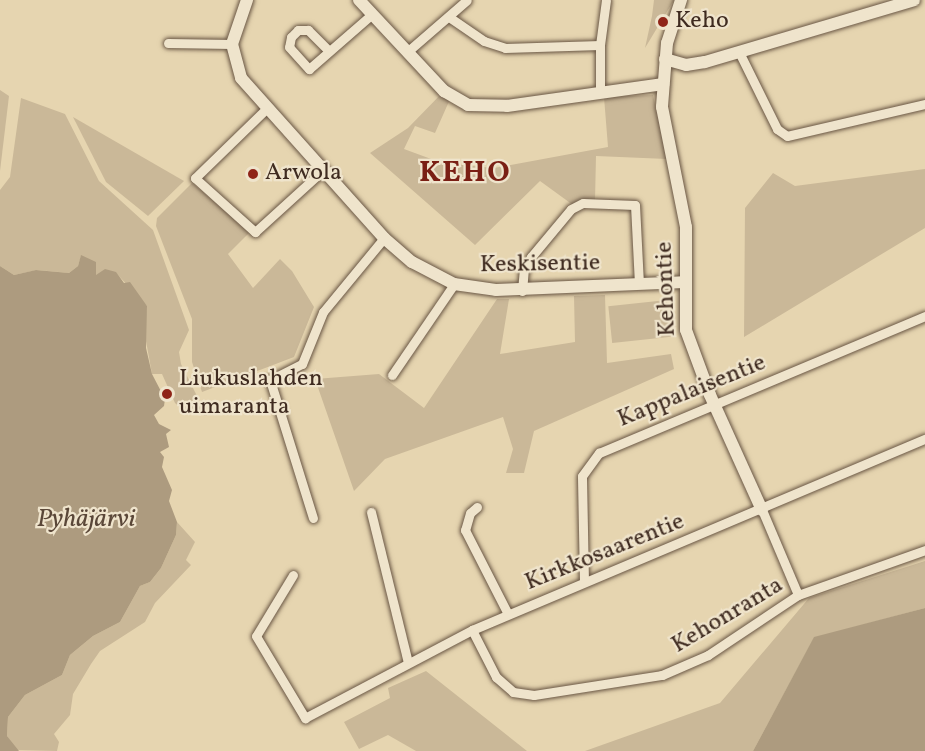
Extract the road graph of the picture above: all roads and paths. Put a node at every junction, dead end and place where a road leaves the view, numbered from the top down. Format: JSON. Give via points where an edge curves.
{"nodes":[{"id":1,"x":247,"y":0,"type":"edge"},
{"id":2,"x":359,"y":0,"type":"edge"},
{"id":3,"x":467,"y":0,"type":"edge"},
{"id":4,"x":606,"y":0,"type":"edge"},
{"id":5,"x":681,"y":0,"type":"edge"},
{"id":6,"x":914,"y":0,"type":"edge"},
{"id":7,"x":883,"y":3,"type":"edge"},
{"id":8,"x":372,"y":14,"type":"junction"},
{"id":9,"x":449,"y":17,"type":"junction"},
{"id":10,"x":168,"y":43,"type":"dead end"},
{"id":11,"x":232,"y":44,"type":"junction"},
{"id":12,"x":600,"y":45,"type":"junction"},
{"id":13,"x":329,"y":51,"type":"junction"},
{"id":14,"x":407,"y":52,"type":"junction"},
{"id":15,"x":739,"y":52,"type":"junction"},
{"id":16,"x":665,"y":59,"type":"junction"},
{"id":17,"x":663,"y":84,"type":"junction"},
{"id":18,"x":600,"y":93,"type":"junction"},
{"id":19,"x":925,"y":104,"type":"edge"},
{"id":20,"x":266,"y":109,"type":"junction"},
{"id":21,"x":322,"y":171,"type":"junction"},
{"id":22,"x":384,"y":238,"type":"junction"},
{"id":23,"x":684,"y":282,"type":"junction"},
{"id":24,"x":454,"y":284,"type":"junction"},
{"id":25,"x":639,"y":284,"type":"junction"},
{"id":26,"x":522,"y":291,"type":"junction"},
{"id":27,"x":925,"y":316,"type":"edge"},
{"id":28,"x":392,"y":375,"type":"dead end"},
{"id":29,"x":714,"y":404,"type":"junction"},
{"id":30,"x":925,"y":439,"type":"edge"},
{"id":31,"x":477,"y":507,"type":"dead end"},
{"id":32,"x":762,"y":510,"type":"junction"},
{"id":33,"x":371,"y":512,"type":"dead end"},
{"id":34,"x":313,"y":518,"type":"dead end"},
{"id":35,"x":925,"y":550,"type":"edge"},
{"id":36,"x":293,"y":575,"type":"dead end"},
{"id":37,"x":584,"y":582,"type":"junction"},
{"id":38,"x":798,"y":595,"type":"junction"},
{"id":39,"x":508,"y":614,"type":"junction"},
{"id":40,"x":472,"y":630,"type":"junction"},
{"id":41,"x":408,"y":663,"type":"junction"}],
"edges":[{"from":1,"to":11,"type":"street"},
{"from":2,"to":8,"type":"street"},
{"from":3,"to":9,"type":"street"},
{"from":4,"to":12,"type":"street"},
{"from":5,"to":16,"type":"street","name":"Kehontie"},
{"from":6,"to":7,"type":"street"},
{"from":7,"to":15,"type":"street"},
{"from":8,"to":13,"type":"street"},
{"from":8,"to":14,"type":"street"},
{"from":9,"to":12,"type":"street","via":[[484,41],[505,48]]},
{"from":9,"to":14,"type":"street"},
{"from":10,"to":11,"type":"street"},
{"from":11,"to":20,"type":"street","name":"Keskisentie","via":[[241,78]]},
{"from":12,"to":18,"type":"street"},
{"from":13,"to":13,"type":"street","via":[[309,69],[289,47],[291,37],[298,30],[308,30]]},
{"from":14,"to":18,"type":"street","via":[[452,97],[477,107]]},
{"from":15,"to":16,"type":"street","via":[[692,64]]},
{"from":15,"to":19,"type":"street","via":[[777,129],[787,136]]},
{"from":16,"to":17,"type":"street","name":"Kehontie"},
{"from":17,"to":18,"type":"street"},
{"from":17,"to":23,"type":"street","name":"Kehontie","via":[[663,116],[686,227]]},
{"from":20,"to":21,"type":"street","name":"Keskisentie"},
{"from":20,"to":21,"type":"street","via":[[195,178],[255,232]]},
{"from":21,"to":22,"type":"street","name":"Keskisentie"},
{"from":22,"to":24,"type":"street","name":"Keskisentie","via":[[412,262]]},
{"from":22,"to":34,"type":"street","via":[[323,312],[302,364],[270,380]]},
{"from":23,"to":25,"type":"street","name":"Keskisentie"},
{"from":23,"to":29,"type":"street","name":"Kehontie","via":[[686,330]]},
{"from":24,"to":26,"type":"street","name":"Keskisentie"},
{"from":24,"to":28,"type":"street"},
{"from":25,"to":26,"type":"street","name":"Keskisentie"},
{"from":25,"to":26,"type":"street","via":[[634,205],[583,203],[572,209],[531,257],[524,270]]},
{"from":27,"to":29,"type":"street","name":"Kappalaisentie"},
{"from":29,"to":32,"type":"street","name":"Kehontie"},
{"from":29,"to":37,"type":"street","name":"Kappalaisentie","via":[[617,444],[588,463],[582,476]]},
{"from":30,"to":32,"type":"street","name":"Kirkkosaarentie"},
{"from":31,"to":39,"type":"street","via":[[470,513],[465,530]]},
{"from":32,"to":37,"type":"street","name":"Kirkkosaarentie"},
{"from":32,"to":38,"type":"street","name":"Kehontie"},
{"from":33,"to":41,"type":"street"},
{"from":35,"to":38,"type":"street","name":"Kehonranta"},
{"from":36,"to":41,"type":"street","name":"Kirkkosaarentie","via":[[256,636],[306,718]]},
{"from":37,"to":39,"type":"street","name":"Kirkkosaarentie"},
{"from":38,"to":40,"type":"street","name":"Kehonranta","via":[[708,655],[676,670],[534,695],[513,692],[503,685]]},
{"from":39,"to":40,"type":"street","name":"Kirkkosaarentie"},
{"from":40,"to":41,"type":"street","name":"Kirkkosaarentie"}]}
